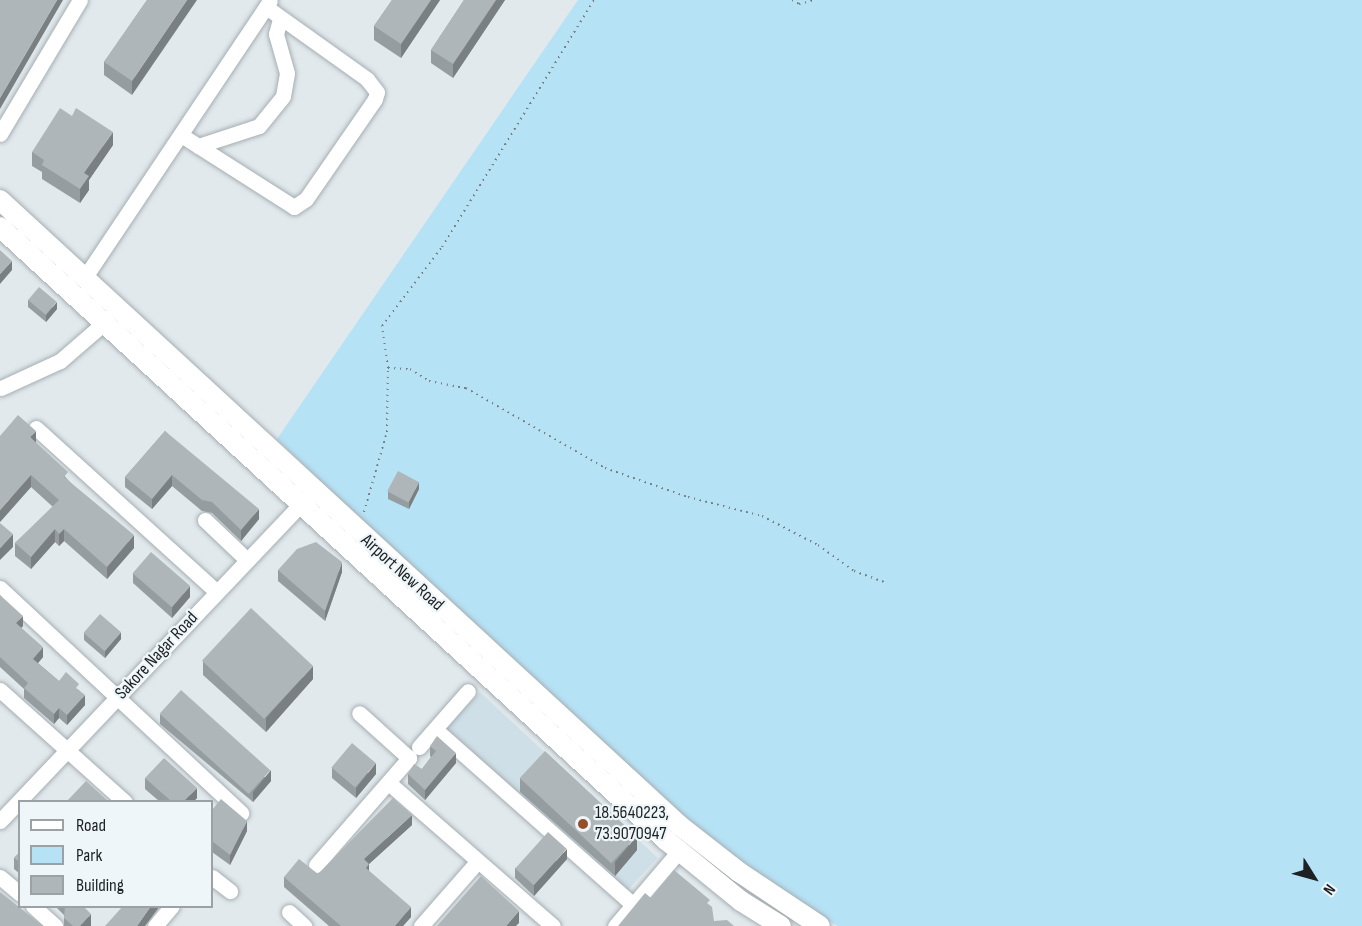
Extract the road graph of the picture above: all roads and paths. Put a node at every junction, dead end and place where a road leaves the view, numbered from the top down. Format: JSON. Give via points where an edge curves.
{"nodes":[{"id":1,"x":80,"y":0,"type":"edge"},
{"id":2,"x":594,"y":0,"type":"edge"},
{"id":3,"x":792,"y":0,"type":"edge"},
{"id":4,"x":815,"y":0,"type":"edge"},
{"id":5,"x":268,"y":4,"type":"edge"},
{"id":6,"x":280,"y":19,"type":"junction"},
{"id":7,"x":0,"y":134,"type":"edge"},
{"id":8,"x":182,"y":135,"type":"junction"},
{"id":9,"x":198,"y":146,"type":"junction"},
{"id":10,"x":0,"y":200,"type":"edge"},
{"id":11,"x":0,"y":227,"type":"edge"},
{"id":12,"x":85,"y":277,"type":"junction"},
{"id":13,"x":105,"y":322,"type":"junction"},
{"id":14,"x":388,"y":368,"type":"junction"},
{"id":15,"x":1,"y":388,"type":"edge"},
{"id":16,"x":36,"y":428,"type":"edge"},
{"id":17,"x":307,"y":498,"type":"junction"},
{"id":18,"x":205,"y":520,"type":"dead end"},
{"id":19,"x":358,"y":533,"type":"junction"},
{"id":20,"x":247,"y":560,"type":"junction"},
{"id":21,"x":884,"y":582,"type":"dead end"},
{"id":22,"x":0,"y":588,"type":"edge"},
{"id":23,"x":218,"y":592,"type":"junction"},
{"id":24,"x":0,"y":690,"type":"edge"},
{"id":25,"x":468,"y":691,"type":"dead end"},
{"id":26,"x":118,"y":697,"type":"junction"},
{"id":27,"x":359,"y":713,"type":"dead end"},
{"id":28,"x":435,"y":729,"type":"junction"},
{"id":29,"x":419,"y":747,"type":"dead end"},
{"id":30,"x":67,"y":751,"type":"junction"},
{"id":31,"x":390,"y":784,"type":"junction"},
{"id":32,"x":19,"y":800,"type":"edge"},
{"id":33,"x":124,"y":800,"type":"edge"},
{"id":34,"x":18,"y":801,"type":"edge"},
{"id":35,"x":241,"y":813,"type":"edge"},
{"id":36,"x":1,"y":818,"type":"edge"},
{"id":37,"x":679,"y":851,"type":"junction"},
{"id":38,"x":478,"y":861,"type":"junction"},
{"id":39,"x":316,"y":865,"type":"dead end"},
{"id":40,"x":0,"y":877,"type":"edge"},
{"id":41,"x":213,"y":878,"type":"edge"},
{"id":42,"x":230,"y":891,"type":"dead end"},
{"id":43,"x":18,"y":892,"type":"edge"},
{"id":44,"x":633,"y":905,"type":"junction"},
{"id":45,"x":35,"y":908,"type":"edge"},
{"id":46,"x":170,"y":908,"type":"edge"},
{"id":47,"x":289,"y":912,"type":"dead end"},
{"id":48,"x":808,"y":923,"type":"edge"},
{"id":49,"x":55,"y":926,"type":"edge"},
{"id":50,"x":155,"y":926,"type":"edge"},
{"id":51,"x":304,"y":926,"type":"edge"},
{"id":52,"x":421,"y":926,"type":"edge"},
{"id":53,"x":554,"y":926,"type":"edge"},
{"id":54,"x":615,"y":926,"type":"edge"},
{"id":55,"x":781,"y":926,"type":"edge"}],
"edges":[{"from":1,"to":7,"type":"street"},
{"from":2,"to":14,"type":"path","via":[[442,247],[382,326]]},
{"from":3,"to":4,"type":"path","via":[[799,4]]},
{"from":5,"to":6,"type":"street"},
{"from":5,"to":8,"type":"street"},
{"from":6,"to":9,"type":"street","via":[[276,34],[287,73],[283,96],[260,126]]},
{"from":6,"to":9,"type":"street","via":[[367,79],[377,92],[375,99],[300,205],[287,204]]},
{"from":8,"to":9,"type":"street"},
{"from":8,"to":12,"type":"street"},
{"from":10,"to":12,"type":"main road","name":"Airport New Road"},
{"from":11,"to":13,"type":"main road","name":"Airport New Road"},
{"from":12,"to":17,"type":"main road","name":"Airport New Road"},
{"from":13,"to":15,"type":"street","via":[[60,360]]},
{"from":13,"to":17,"type":"main road","name":"Airport New Road"},
{"from":14,"to":19,"type":"path","via":[[387,432]]},
{"from":14,"to":21,"type":"path","via":[[410,369],[429,381],[466,388],[605,468],[688,497],[762,516],[854,571]]},
{"from":16,"to":23,"type":"street"},
{"from":17,"to":19,"type":"main road","name":"Airport New Road"},
{"from":17,"to":20,"type":"street","name":"Sakore Nagar Road"},
{"from":17,"to":37,"type":"main road","name":"Airport New Road"},
{"from":18,"to":20,"type":"street"},
{"from":19,"to":48,"type":"main road","name":"Airport New Road","via":[[701,845]]},
{"from":20,"to":23,"type":"street","name":"Sakore Nagar Road"},
{"from":22,"to":26,"type":"street"},
{"from":23,"to":26,"type":"street","name":"Sakore Nagar Road"},
{"from":24,"to":30,"type":"street"},
{"from":25,"to":28,"type":"street"},
{"from":26,"to":30,"type":"street","name":"Sakore Nagar Road"},
{"from":26,"to":35,"type":"street"},
{"from":27,"to":31,"type":"street","via":[[409,758]]},
{"from":28,"to":29,"type":"street"},
{"from":28,"to":44,"type":"street"},
{"from":30,"to":32,"type":"street","name":"Sakore Nagar Road"},
{"from":30,"to":33,"type":"street"},
{"from":31,"to":38,"type":"street"},
{"from":31,"to":39,"type":"street"},
{"from":34,"to":36,"type":"street","name":"Sakore Nagar Road"},
{"from":37,"to":44,"type":"street"},
{"from":37,"to":55,"type":"main road","name":"Airport New Road","via":[[741,901]]},
{"from":38,"to":52,"type":"street"},
{"from":38,"to":53,"type":"street"},
{"from":40,"to":43,"type":"street"},
{"from":41,"to":42,"type":"street"},
{"from":44,"to":54,"type":"street"},
{"from":45,"to":49,"type":"street"},
{"from":46,"to":50,"type":"street"},
{"from":47,"to":51,"type":"street"}]}
